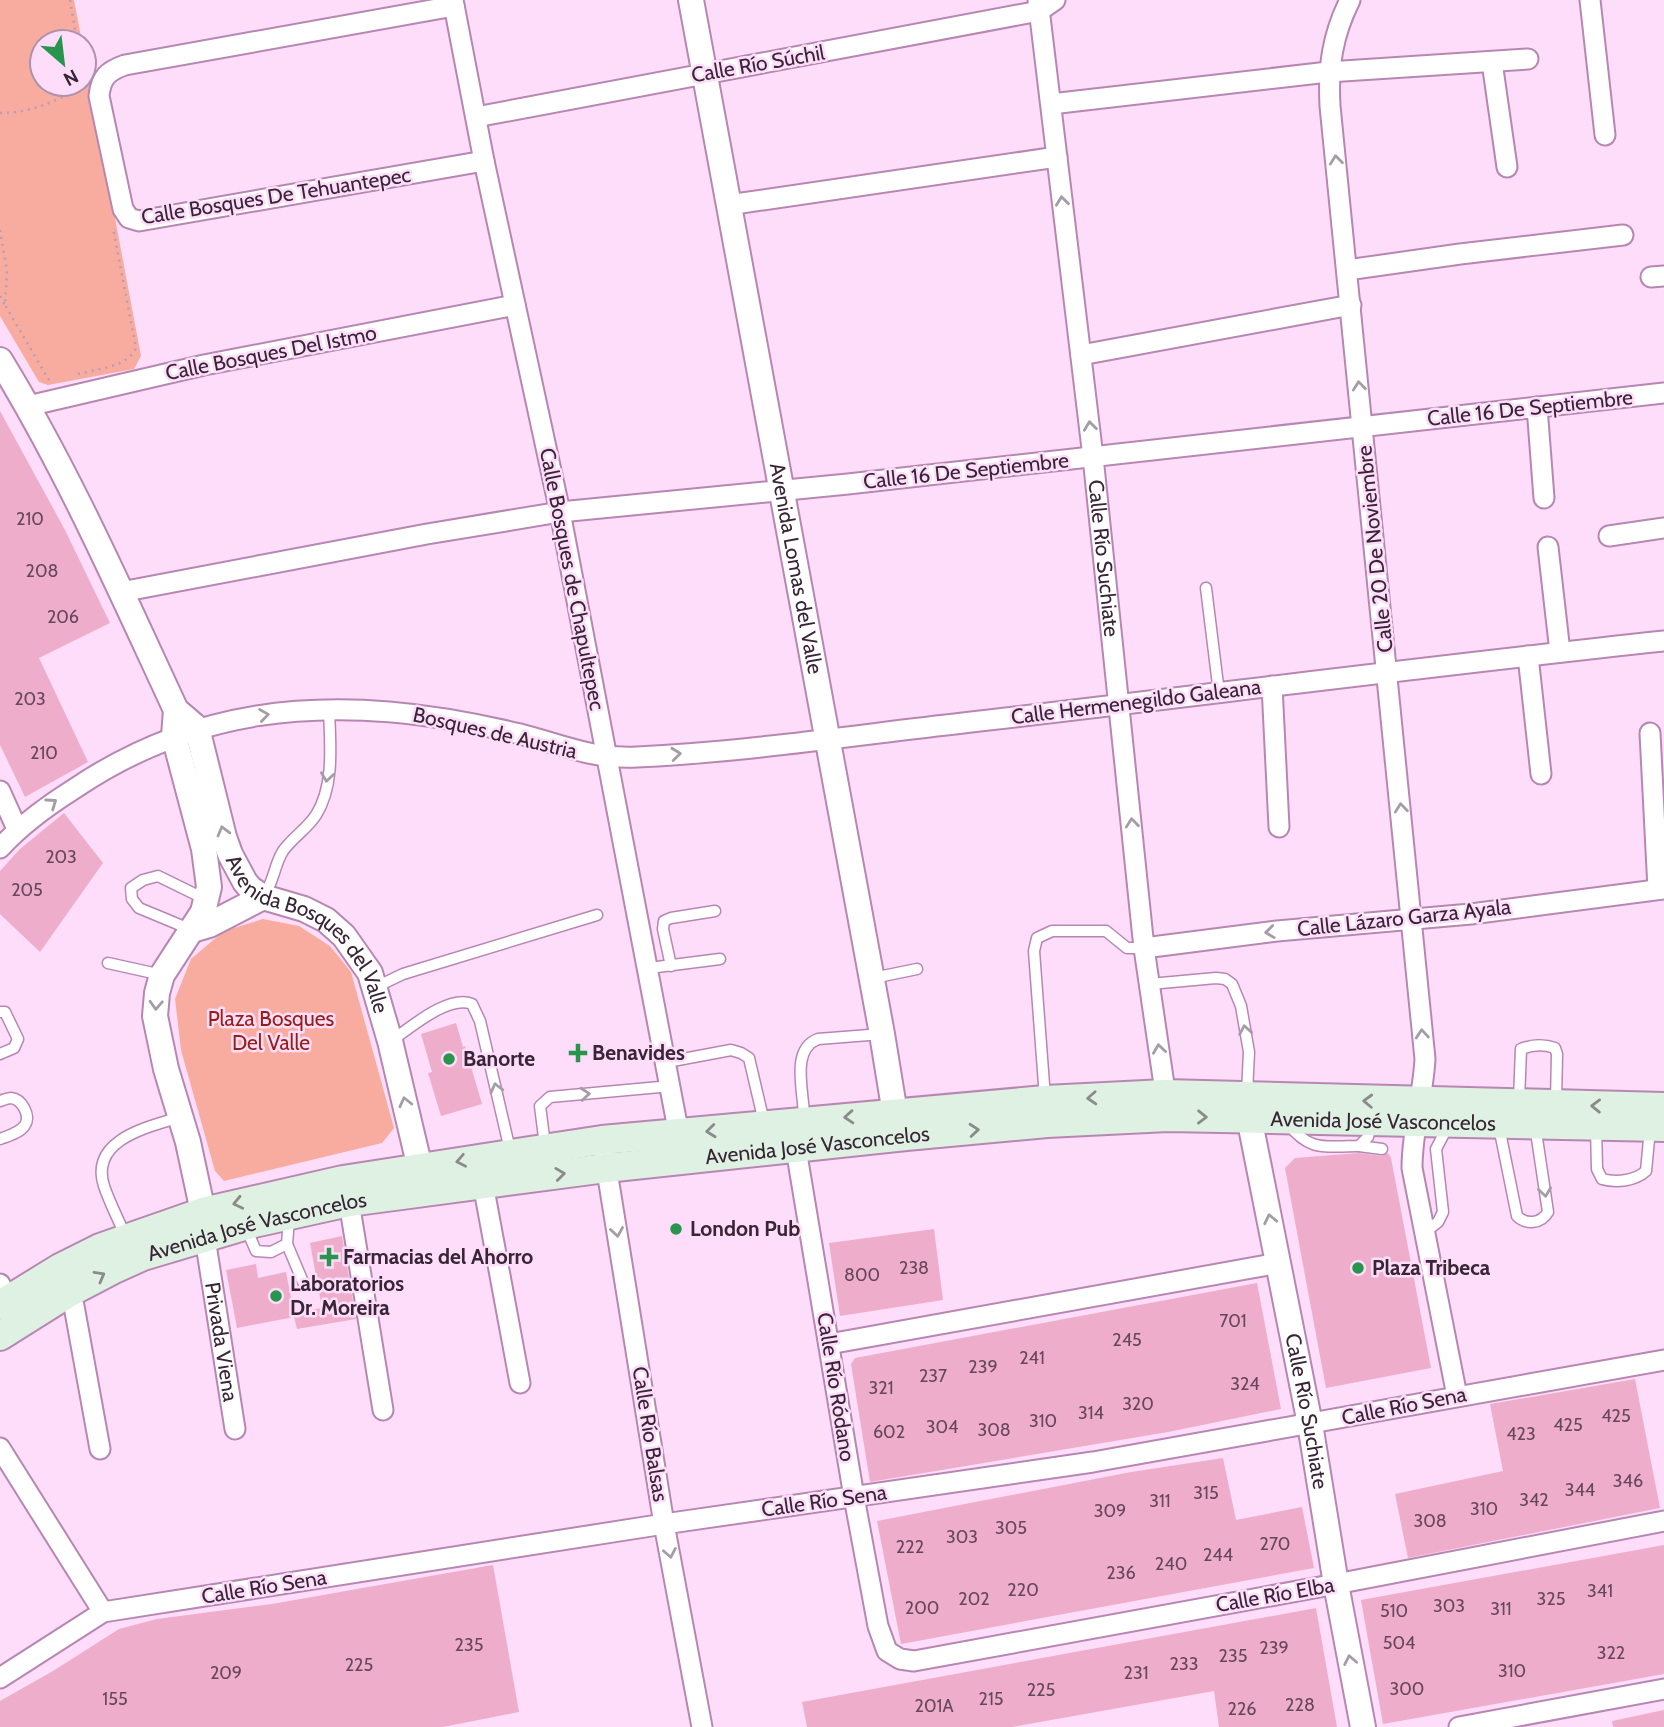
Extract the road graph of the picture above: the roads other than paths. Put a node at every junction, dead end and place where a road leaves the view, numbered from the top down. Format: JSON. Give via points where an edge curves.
{"nodes":[{"id":1,"x":691,"y":0,"type":"edge"},
{"id":2,"x":1350,"y":0,"type":"edge"},
{"id":3,"x":1590,"y":0,"type":"edge"},
{"id":4,"x":453,"y":3,"type":"edge"},
{"id":5,"x":1044,"y":4,"type":"edge"},
{"id":6,"x":1528,"y":59,"type":"dead end"},
{"id":7,"x":1492,"y":62,"type":"junction"},
{"id":8,"x":1328,"y":72,"type":"junction"},
{"id":9,"x":705,"y":73,"type":"junction"},
{"id":10,"x":1051,"y":104,"type":"junction"},
{"id":11,"x":476,"y":117,"type":"junction"},
{"id":12,"x":1605,"y":135,"type":"dead end"},
{"id":13,"x":1057,"y":157,"type":"junction"},
{"id":14,"x":484,"y":161,"type":"junction"},
{"id":15,"x":1507,"y":167,"type":"dead end"},
{"id":16,"x":728,"y":205,"type":"junction"},
{"id":17,"x":1623,"y":235,"type":"dead end"},
{"id":18,"x":1347,"y":270,"type":"junction"},
{"id":19,"x":514,"y":305,"type":"junction"},
{"id":20,"x":1351,"y":305,"type":"junction"},
{"id":21,"x":1081,"y":355,"type":"junction"},
{"id":22,"x":0,"y":359,"type":"edge"},
{"id":23,"x":1664,"y":393,"type":"edge"},
{"id":24,"x":28,"y":405,"type":"junction"},
{"id":25,"x":1537,"y":407,"type":"junction"},
{"id":26,"x":1363,"y":426,"type":"junction"},
{"id":27,"x":1093,"y":457,"type":"junction"},
{"id":28,"x":782,"y":490,"type":"junction"},
{"id":29,"x":1545,"y":498,"type":"dead end"},
{"id":30,"x":560,"y":512,"type":"junction"},
{"id":31,"x":1664,"y":528,"type":"edge"},
{"id":32,"x":1609,"y":536,"type":"dead end"},
{"id":33,"x":1548,"y":547,"type":"dead end"},
{"id":34,"x":1206,"y":588,"type":"dead end"},
{"id":35,"x":121,"y":592,"type":"junction"},
{"id":36,"x":1664,"y":641,"type":"edge"},
{"id":37,"x":1560,"y":652,"type":"junction"},
{"id":38,"x":1528,"y":656,"type":"junction"},
{"id":39,"x":1387,"y":673,"type":"junction"},
{"id":40,"x":1272,"y":686,"type":"junction"},
{"id":41,"x":1219,"y":693,"type":"junction"},
{"id":42,"x":1120,"y":705,"type":"junction"},
{"id":43,"x":329,"y":709,"type":"junction"},
{"id":44,"x":185,"y":732,"type":"junction"},
{"id":45,"x":1650,"y":733,"type":"dead end"},
{"id":46,"x":827,"y":738,"type":"junction"},
{"id":47,"x":608,"y":757,"type":"junction"},
{"id":48,"x":1541,"y":774,"type":"dead end"},
{"id":49,"x":0,"y":791,"type":"edge"},
{"id":50,"x":1279,"y":827,"type":"dead end"},
{"id":51,"x":17,"y":829,"type":"junction"},
{"id":52,"x":0,"y":848,"type":"edge"},
{"id":53,"x":1661,"y":889,"type":"edge"},
{"id":54,"x":263,"y":897,"type":"junction"},
{"id":55,"x":207,"y":900,"type":"junction"},
{"id":56,"x":715,"y":911,"type":"dead end"},
{"id":57,"x":597,"y":915,"type":"dead end"},
{"id":58,"x":1411,"y":919,"type":"junction"},
{"id":59,"x":192,"y":930,"type":"junction"},
{"id":60,"x":1144,"y":948,"type":"junction"},
{"id":61,"x":720,"y":959,"type":"dead end"},
{"id":62,"x":108,"y":963,"type":"dead end"},
{"id":63,"x":671,"y":966,"type":"junction"},
{"id":64,"x":649,"y":968,"type":"junction"},
{"id":65,"x":917,"y":969,"type":"dead end"},
{"id":66,"x":163,"y":975,"type":"junction"},
{"id":67,"x":872,"y":979,"type":"junction"},
{"id":68,"x":1150,"y":984,"type":"junction"},
{"id":69,"x":376,"y":987,"type":"junction"},
{"id":70,"x":0,"y":1012,"type":"edge"},
{"id":71,"x":882,"y":1034,"type":"junction"},
{"id":72,"x":390,"y":1041,"type":"junction"},
{"id":73,"x":0,"y":1054,"type":"edge"},
{"id":74,"x":667,"y":1062,"type":"junction"},
{"id":75,"x":671,"y":1086,"type":"junction"},
{"id":76,"x":0,"y":1101,"type":"edge"},
{"id":77,"x":1167,"y":1105,"type":"junction"},
{"id":78,"x":1556,"y":1105,"type":"junction"},
{"id":79,"x":1248,"y":1107,"type":"junction"},
{"id":80,"x":1046,"y":1112,"type":"junction"},
{"id":81,"x":1418,"y":1112,"type":"junction"},
{"id":82,"x":1527,"y":1114,"type":"junction"},
{"id":83,"x":180,"y":1117,"type":"junction"},
{"id":84,"x":1660,"y":1120,"type":"edge"},
{"id":85,"x":1450,"y":1123,"type":"junction"},
{"id":86,"x":1498,"y":1124,"type":"junction"},
{"id":87,"x":765,"y":1126,"type":"junction"},
{"id":88,"x":897,"y":1126,"type":"junction"},
{"id":89,"x":1596,"y":1126,"type":"junction"},
{"id":90,"x":1366,"y":1133,"type":"junction"},
{"id":91,"x":802,"y":1134,"type":"junction"},
{"id":92,"x":0,"y":1139,"type":"edge"},
{"id":93,"x":602,"y":1140,"type":"junction"},
{"id":94,"x":682,"y":1146,"type":"junction"},
{"id":95,"x":545,"y":1149,"type":"junction"},
{"id":96,"x":1382,"y":1149,"type":"dead end"},
{"id":97,"x":511,"y":1154,"type":"junction"},
{"id":98,"x":420,"y":1168,"type":"junction"},
{"id":99,"x":606,"y":1168,"type":"junction"},
{"id":100,"x":483,"y":1184,"type":"junction"},
{"id":101,"x":349,"y":1202,"type":"junction"},
{"id":102,"x":289,"y":1215,"type":"junction"},
{"id":103,"x":204,"y":1225,"type":"junction"},
{"id":104,"x":246,"y":1225,"type":"junction"},
{"id":105,"x":1425,"y":1233,"type":"junction"},
{"id":106,"x":127,"y":1238,"type":"junction"},
{"id":107,"x":287,"y":1244,"type":"junction"},
{"id":108,"x":1279,"y":1263,"type":"junction"},
{"id":109,"x":65,"y":1280,"type":"junction"},
{"id":110,"x":303,"y":1282,"type":"dead end"},
{"id":111,"x":2,"y":1296,"type":"edge"},
{"id":112,"x":0,"y":1336,"type":"edge"},
{"id":113,"x":829,"y":1344,"type":"junction"},
{"id":114,"x":1664,"y":1360,"type":"edge"},
{"id":115,"x":520,"y":1383,"type":"dead end"},
{"id":116,"x":1457,"y":1396,"type":"junction"},
{"id":117,"x":383,"y":1409,"type":"dead end"},
{"id":118,"x":1310,"y":1424,"type":"junction"},
{"id":119,"x":234,"y":1429,"type":"dead end"},
{"id":120,"x":0,"y":1448,"type":"edge"},
{"id":121,"x":100,"y":1449,"type":"dead end"},
{"id":122,"x":854,"y":1497,"type":"junction"},
{"id":123,"x":1664,"y":1521,"type":"edge"},
{"id":124,"x":664,"y":1524,"type":"junction"},
{"id":125,"x":1336,"y":1584,"type":"junction"},
{"id":126,"x":103,"y":1612,"type":"junction"},
{"id":127,"x":887,"y":1651,"type":"joint"},
{"id":128,"x":0,"y":1678,"type":"edge"},
{"id":129,"x":1664,"y":1689,"type":"edge"},
{"id":130,"x":702,"y":1727,"type":"edge"},
{"id":131,"x":1363,"y":1727,"type":"edge"},
{"id":132,"x":1458,"y":1727,"type":"edge"}],
"edges":[{"from":1,"to":9,"type":"street","name":"Avenida Lomas del Valle"},
{"from":2,"to":8,"type":"street","name":"Calle 20 De Noviembre"},
{"from":3,"to":12,"type":"street"},
{"from":4,"to":11,"type":"street","name":"Calle Bosques de Chapultepec"},
{"from":4,"to":14,"type":"street","name":"Calle Bosques De Tehuantepec","via":[[125,65],[94,82],[123,209],[132,220],[148,221]]},
{"from":5,"to":9,"type":"street","name":"Calle Río Súchil"},
{"from":5,"to":10,"type":"street","name":"Calle Río Suchiate"},
{"from":6,"to":7,"type":"street"},
{"from":7,"to":8,"type":"street"},
{"from":7,"to":15,"type":"street"},
{"from":8,"to":10,"type":"street"},
{"from":18,"to":8,"type":"street","name":"Calle 20 De Noviembre","one_way":true},
{"from":9,"to":11,"type":"street","name":"Calle Río Súchil"},
{"from":9,"to":16,"type":"street","name":"Avenida Lomas del Valle"},
{"from":10,"to":13,"type":"street","name":"Calle Río Suchiate"},
{"from":11,"to":14,"type":"street","name":"Calle Bosques de Chapultepec"},
{"from":13,"to":16,"type":"street"},
{"from":21,"to":13,"type":"street","name":"Calle Río Suchiate","one_way":true},
{"from":14,"to":19,"type":"street","name":"Calle Bosques de Chapultepec"},
{"from":16,"to":28,"type":"street","name":"Avenida Lomas del Valle"},
{"from":17,"to":18,"type":"street"},
{"from":18,"to":20,"type":"street","name":"Calle 20 De Noviembre"},
{"from":19,"to":24,"type":"street","name":"Calle Bosques Del Istmo","via":[[204,365]]},
{"from":19,"to":30,"type":"street","name":"Calle Bosques de Chapultepec"},
{"from":20,"to":21,"type":"street"},
{"from":26,"to":20,"type":"street","name":"Calle 20 De Noviembre","one_way":true},
{"from":27,"to":21,"type":"street","name":"Calle Río Suchiate","one_way":true},
{"from":22,"to":24,"type":"street"},
{"from":23,"to":25,"type":"street","name":"Calle 16 De Septiembre"},
{"from":24,"to":35,"type":"street"},
{"from":25,"to":26,"type":"street","name":"Calle 16 De Septiembre"},
{"from":25,"to":29,"type":"street"},
{"from":26,"to":27,"type":"street","name":"Calle 16 De Septiembre"},
{"from":26,"to":39,"type":"street","name":"Calle 20 De Noviembre"},
{"from":27,"to":28,"type":"street","name":"Calle 16 De Septiembre"},
{"from":27,"to":42,"type":"street","name":"Calle Río Suchiate"},
{"from":28,"to":30,"type":"street","name":"Calle 16 De Septiembre"},
{"from":28,"to":46,"type":"street","name":"Avenida Lomas del Valle"},
{"from":30,"to":35,"type":"street","name":"Calle 16 De Septiembre"},
{"from":30,"to":47,"type":"street","name":"Calle Bosques de Chapultepec"},
{"from":31,"to":32,"type":"street"},
{"from":33,"to":37,"type":"street"},
{"from":34,"to":41,"type":"lane"},
{"from":35,"to":44,"type":"street"},
{"from":36,"to":37,"type":"street","name":"Calle Hermenegildo Galeana"},
{"from":37,"to":38,"type":"street","name":"Calle Hermenegildo Galeana"},
{"from":38,"to":39,"type":"street","name":"Calle Hermenegildo Galeana"},
{"from":38,"to":48,"type":"street"},
{"from":39,"to":40,"type":"street","name":"Calle Hermenegildo Galeana"},
{"from":58,"to":39,"type":"street","name":"Calle 20 De Noviembre","one_way":true},
{"from":40,"to":41,"type":"street","name":"Calle Hermenegildo Galeana"},
{"from":40,"to":50,"type":"street"},
{"from":41,"to":42,"type":"street","name":"Calle Hermenegildo Galeana"},
{"from":42,"to":46,"type":"street","name":"Calle Hermenegildo Galeana"},
{"from":60,"to":42,"type":"street","name":"Calle Río Suchiate","one_way":true},
{"from":44,"to":43,"type":"street","name":"Bosques de Austria","one_way":true,"via":[[257,716]]},
{"from":43,"to":47,"type":"street","name":"Bosques de Austria","via":[[445,718]]},
{"from":43,"to":54,"type":"lane","one_way":true,"via":[[324,798],[317,813],[284,849]]},
{"from":51,"to":44,"type":"street","name":"Bosques de Austria","one_way":true,"via":[[121,760]]},
{"from":54,"to":44,"type":"street","name":"Avenida Bosques del Valle","one_way":true,"via":[[251,889],[230,854]]},
{"from":44,"to":55,"type":"street","name":"Avenida Bosques del Valle","via":[[209,871]]},
{"from":45,"to":53,"type":"street"},
{"from":47,"to":46,"type":"street","name":"Calle Hermenegildo Galeana","one_way":true},
{"from":46,"to":67,"type":"street","name":"Avenida Lomas del Valle"},
{"from":47,"to":64,"type":"street","name":"Calle Bosques de Chapultepec"},
{"from":49,"to":51,"type":"street"},
{"from":51,"to":52,"type":"street","name":"Bosques de Austria"},
{"from":53,"to":58,"type":"street","name":"Calle Lázaro Garza Ayala"},
{"from":54,"to":59,"type":"street"},
{"from":54,"to":69,"type":"street","name":"Avenida Bosques del Valle","via":[[326,920],[362,958]]},
{"from":55,"to":59,"type":"street","name":"Avenida Bosques del Valle"},
{"from":55,"to":59,"type":"lane","via":[[158,876],[131,888],[139,908]]},
{"from":56,"to":63,"type":"lane","via":[[664,921]]},
{"from":57,"to":69,"type":"lane"},
{"from":58,"to":60,"type":"street","name":"Calle Lázaro Garza Ayala","one_way":true},
{"from":81,"to":58,"type":"street","name":"Calle 20 De Noviembre","one_way":true,"via":[[1424,1059]]},
{"from":59,"to":66,"type":"street","name":"Avenida Bosques del Valle"},
{"from":60,"to":68,"type":"street","name":"Calle Río Suchiate"},
{"from":60,"to":80,"type":"lane","via":[[1128,947],[1106,931],[1052,931],[1037,938],[1034,951]]},
{"from":61,"to":63,"type":"lane"},
{"from":62,"to":66,"type":"lane"},
{"from":63,"to":64,"type":"lane"},
{"from":64,"to":74,"type":"street","name":"Calle Bosques de Chapultepec"},
{"from":65,"to":67,"type":"lane"},
{"from":66,"to":83,"type":"street","name":"Avenida Bosques del Valle","one_way":true,"via":[[155,1016]]},
{"from":67,"to":71,"type":"street","name":"Avenida Lomas del Valle"},
{"from":77,"to":68,"type":"street","name":"Calle Río Suchiate","one_way":true},
{"from":79,"to":68,"type":"lane","one_way":true,"via":[[1249,1052],[1232,984],[1216,978]]},
{"from":69,"to":72,"type":"street","name":"Avenida Bosques del Valle"},
{"from":70,"to":73,"type":"lane","via":[[9,1017],[18,1040],[14,1048]]},
{"from":71,"to":88,"type":"street","name":"Avenida Lomas del Valle"},
{"from":71,"to":91,"type":"lane","via":[[818,1039],[805,1048],[801,1055]]},
{"from":97,"to":72,"type":"lane","one_way":true,"via":[[472,1004],[446,1006]]},
{"from":98,"to":72,"type":"street","name":"Avenida Bosques del Valle","one_way":true},
{"from":74,"to":75,"type":"street","name":"Calle Bosques de Chapultepec"},
{"from":74,"to":87,"type":"lane","via":[[741,1052],[749,1058]]},
{"from":75,"to":94,"type":"street","name":"Calle Bosques de Chapultepec"},
{"from":95,"to":75,"type":"lane","one_way":true,"via":[[540,1105],[550,1097]]},
{"from":76,"to":92,"type":"lane","via":[[18,1101],[27,1118],[20,1130]]},
{"from":77,"to":79,"type":"main road","name":"Avenida José Vasconcelos"},
{"from":77,"to":80,"type":"main road","name":"Avenida José Vasconcelos"},
{"from":78,"to":82,"type":"main road","name":"Avenida José Vasconcelos"},
{"from":78,"to":82,"type":"lane","via":[[1555,1048],[1529,1046],[1521,1049]]},
{"from":84,"to":78,"type":"main road","name":"Avenida José Vasconcelos","one_way":true},
{"from":81,"to":79,"type":"main road","name":"Avenida José Vasconcelos","one_way":true},
{"from":79,"to":90,"type":"main road","name":"Avenida José Vasconcelos"},
{"from":108,"to":79,"type":"street","name":"Calle Río Suchiate","one_way":true},
{"from":80,"to":88,"type":"main road","name":"Avenida José Vasconcelos"},
{"from":81,"to":82,"type":"main road","name":"Avenida José Vasconcelos"},
{"from":81,"to":85,"type":"main road","name":"Avenida José Vasconcelos"},
{"from":81,"to":90,"type":"main road","name":"Avenida José Vasconcelos"},
{"from":81,"to":105,"type":"street","name":"Calle 20 De Noviembre","via":[[1412,1168]]},
{"from":82,"to":86,"type":"main road","name":"Avenida José Vasconcelos"},
{"from":82,"to":86,"type":"lane","one_way":true,"via":[[1548,1212],[1534,1223],[1517,1216]]},
{"from":82,"to":89,"type":"main road","name":"Avenida José Vasconcelos"},
{"from":83,"to":103,"type":"street","name":"Avenida Bosques del Valle"},
{"from":83,"to":106,"type":"lane","via":[[126,1135],[107,1156],[103,1185]]},
{"from":84,"to":89,"type":"main road","name":"Avenida José Vasconcelos"},
{"from":84,"to":89,"type":"lane","via":[[1646,1171],[1636,1178],[1609,1181],[1597,1169]]},
{"from":85,"to":86,"type":"main road","name":"Avenida José Vasconcelos"},
{"from":85,"to":105,"type":"lane","via":[[1436,1149],[1443,1212]]},
{"from":87,"to":91,"type":"main road","name":"Avenida José Vasconcelos"},
{"from":87,"to":94,"type":"main road","name":"Avenida José Vasconcelos","one_way":true},
{"from":88,"to":91,"type":"main road","name":"Avenida José Vasconcelos"},
{"from":90,"to":96,"type":"lane"},
{"from":91,"to":94,"type":"main road","name":"Avenida José Vasconcelos"},
{"from":91,"to":113,"type":"street","name":"Calle Río Ródano","via":[[798,1161]]},
{"from":93,"to":94,"type":"main road","name":"Avenida José Vasconcelos"},
{"from":93,"to":95,"type":"main road","name":"Avenida José Vasconcelos"},
{"from":93,"to":99,"type":"street","name":"Calle Río Balsas"},
{"from":94,"to":99,"type":"main road","name":"Avenida José Vasconcelos"},
{"from":95,"to":97,"type":"main road","name":"Avenida José Vasconcelos"},
{"from":97,"to":98,"type":"main road","name":"Avenida José Vasconcelos","one_way":true},
{"from":98,"to":101,"type":"main road"},
{"from":98,"to":103,"type":"main road","name":"Avenida José Vasconcelos","one_way":true,"via":[[320,1184]]},
{"from":100,"to":99,"type":"main road","name":"Avenida José Vasconcelos","one_way":true},
{"from":99,"to":124,"type":"street","name":"Calle Río Balsas","one_way":true},
{"from":100,"to":101,"type":"main road","name":"Avenida José Vasconcelos"},
{"from":100,"to":115,"type":"street"},
{"from":101,"to":102,"type":"main road","name":"Avenida José Vasconcelos"},
{"from":101,"to":117,"type":"street"},
{"from":102,"to":104,"type":"main road","name":"Avenida José Vasconcelos"},
{"from":102,"to":107,"type":"lane"},
{"from":103,"to":104,"type":"main road","name":"Avenida José Vasconcelos"},
{"from":103,"to":106,"type":"main road","name":"Avenida José Vasconcelos"},
{"from":109,"to":103,"type":"main road","name":"Avenida José Vasconcelos","one_way":true,"via":[[112,1270]]},
{"from":103,"to":119,"type":"street","name":"Privada Viena"},
{"from":104,"to":107,"type":"lane","via":[[256,1251],[271,1252]]},
{"from":105,"to":116,"type":"street","name":"Calle 20 De Noviembre"},
{"from":106,"to":109,"type":"main road","name":"Avenida José Vasconcelos"},
{"from":107,"to":110,"type":"lane"},
{"from":108,"to":113,"type":"street"},
{"from":108,"to":118,"type":"street","name":"Calle Río Suchiate"},
{"from":109,"to":111,"type":"main road","name":"Avenida José Vasconcelos"},
{"from":109,"to":112,"type":"main road","name":"Avenida José Vasconcelos"},
{"from":109,"to":121,"type":"street"},
{"from":113,"to":122,"type":"street","name":"Calle Río Ródano"},
{"from":114,"to":116,"type":"street","name":"Calle Río Sena"},
{"from":116,"to":118,"type":"street","name":"Calle Río Sena"},
{"from":118,"to":122,"type":"street","name":"Calle Río Sena"},
{"from":118,"to":125,"type":"street","name":"Calle Río Suchiate"},
{"from":120,"to":126,"type":"street"},
{"from":122,"to":124,"type":"street","name":"Calle Río Sena"},
{"from":122,"to":127,"type":"street","name":"Calle Río Ródano","via":[[878,1626]]},
{"from":123,"to":125,"type":"street","name":"Calle Río Elba"},
{"from":124,"to":126,"type":"street","name":"Calle Río Sena"},
{"from":124,"to":130,"type":"street","name":"Calle Río Balsas","one_way":true},
{"from":125,"to":127,"type":"street","name":"Calle Río Elba","via":[[914,1661]]},
{"from":131,"to":125,"type":"street","name":"Calle Río Suchiate","one_way":true},
{"from":126,"to":128,"type":"street","name":"Calle Río Sena"},
{"from":129,"to":132,"type":"street"}]}
